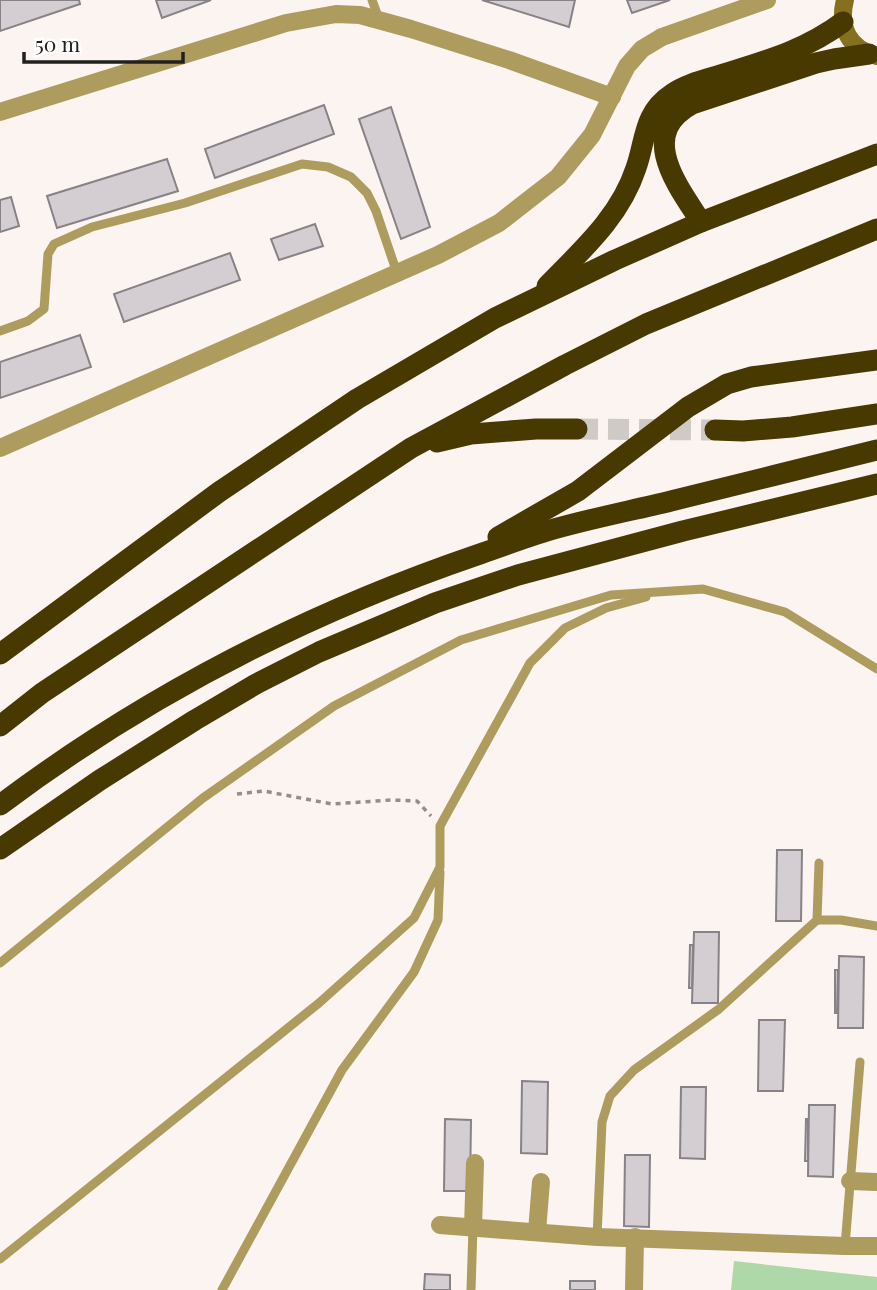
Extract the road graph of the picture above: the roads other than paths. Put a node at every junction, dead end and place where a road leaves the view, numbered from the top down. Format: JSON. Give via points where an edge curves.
{"nodes":[{"id":1,"x":372,"y":0,"type":"edge"},
{"id":2,"x":767,"y":0,"type":"edge"},
{"id":3,"x":845,"y":0,"type":"edge"},
{"id":4,"x":379,"y":20,"type":"junction"},
{"id":5,"x":842,"y":22,"type":"junction"},
{"id":6,"x":873,"y":55,"type":"edge"},
{"id":7,"x":612,"y":97,"type":"junction"},
{"id":8,"x":0,"y":111,"type":"edge"},
{"id":9,"x":877,"y":155,"type":"edge"},
{"id":10,"x":701,"y":222,"type":"junction"},
{"id":11,"x":877,"y":229,"type":"edge"},
{"id":12,"x":397,"y":273,"type":"junction"},
{"id":13,"x":537,"y":297,"type":"junction"},
{"id":14,"x":0,"y":331,"type":"edge"},
{"id":15,"x":877,"y":360,"type":"edge"},
{"id":16,"x":877,"y":414,"type":"edge"},
{"id":17,"x":577,"y":429,"type":"tunnel mouth"},
{"id":18,"x":715,"y":430,"type":"tunnel mouth"},
{"id":19,"x":411,"y":448,"type":"junction"},
{"id":20,"x":0,"y":449,"type":"edge"},
{"id":21,"x":877,"y":450,"type":"edge"},
{"id":22,"x":877,"y":484,"type":"edge"},
{"id":23,"x":453,"y":563,"type":"junction"},
{"id":24,"x":664,"y":592,"type":"junction"},
{"id":25,"x":0,"y":654,"type":"edge"},
{"id":26,"x":877,"y":669,"type":"edge"},
{"id":27,"x":0,"y":726,"type":"edge"},
{"id":28,"x":0,"y":805,"type":"edge"},
{"id":29,"x":0,"y":849,"type":"edge"},
{"id":30,"x":819,"y":863,"type":"dead end"},
{"id":31,"x":440,"y":867,"type":"junction"},
{"id":32,"x":817,"y":920,"type":"junction"},
{"id":33,"x":877,"y":926,"type":"edge"},
{"id":34,"x":0,"y":963,"type":"edge"},
{"id":35,"x":860,"y":1062,"type":"dead end"},
{"id":36,"x":475,"y":1163,"type":"dead end"},
{"id":37,"x":850,"y":1181,"type":"junction"},
{"id":38,"x":541,"y":1182,"type":"dead end"},
{"id":39,"x":877,"y":1182,"type":"edge"},
{"id":40,"x":440,"y":1225,"type":"dead end"},
{"id":41,"x":473,"y":1227,"type":"junction"},
{"id":42,"x":537,"y":1231,"type":"junction"},
{"id":43,"x":597,"y":1237,"type":"junction"},
{"id":44,"x":635,"y":1237,"type":"junction"},
{"id":45,"x":845,"y":1246,"type":"junction"},
{"id":46,"x":877,"y":1246,"type":"edge"},
{"id":47,"x":0,"y":1259,"type":"edge"},
{"id":48,"x":222,"y":1290,"type":"edge"},
{"id":49,"x":471,"y":1290,"type":"edge"},
{"id":50,"x":634,"y":1290,"type":"edge"}],
"edges":[{"from":1,"to":4,"type":"lane"},
{"from":2,"to":7,"type":"street","via":[[652,43],[627,66]]},
{"from":3,"to":5,"type":"street"},
{"from":4,"to":7,"type":"street"},
{"from":4,"to":8,"type":"street","via":[[336,14],[286,23]]},
{"from":5,"to":6,"type":"street","via":[[852,41]]},
{"from":5,"to":13,"type":"highway","via":[[805,46],[671,94],[655,109],[645,128],[631,184],[613,215]]},
{"from":6,"to":10,"type":"highway","via":[[816,63],[682,110],[667,130],[665,155]]},
{"from":7,"to":12,"type":"street","via":[[592,135],[558,177],[499,223]]},
{"from":9,"to":10,"type":"highway"},
{"from":10,"to":13,"type":"highway"},
{"from":11,"to":19,"type":"highway","via":[[646,324]]},
{"from":12,"to":14,"type":"lane","via":[[367,193],[340,172],[302,164],[186,203],[92,227],[54,244],[48,254],[44,309],[28,321]]},
{"from":12,"to":20,"type":"street"},
{"from":13,"to":25,"type":"highway","via":[[357,399],[219,492]]},
{"from":15,"to":23,"type":"highway","via":[[726,384],[688,407],[578,491]]},
{"from":16,"to":18,"type":"highway","via":[[792,427]]},
{"from":17,"to":19,"type":"highway","via":[[471,434]]},
{"from":19,"to":27,"type":"highway","via":[[42,693]]},
{"from":21,"to":23,"type":"highway","via":[[547,531]]},
{"from":22,"to":29,"type":"highway","via":[[518,575],[435,603],[256,684],[100,780]]},
{"from":23,"to":28,"type":"highway","via":[[312,620],[223,665],[121,723]]},
{"from":24,"to":26,"type":"lane","via":[[704,589],[785,612]]},
{"from":24,"to":31,"type":"lane","via":[[606,608],[565,628],[530,663],[440,826]]},
{"from":24,"to":34,"type":"lane","via":[[611,595],[461,640],[334,706],[203,799]]},
{"from":30,"to":32,"type":"lane"},
{"from":31,"to":47,"type":"lane","via":[[414,918],[329,995]]},
{"from":31,"to":48,"type":"lane","via":[[438,920],[414,972],[342,1070]]},
{"from":32,"to":33,"type":"lane"},
{"from":32,"to":43,"type":"lane","via":[[719,1009],[634,1070],[610,1096],[602,1122]]},
{"from":35,"to":37,"type":"lane"},
{"from":36,"to":41,"type":"street"},
{"from":37,"to":39,"type":"street"},
{"from":37,"to":45,"type":"lane"},
{"from":38,"to":42,"type":"street"},
{"from":40,"to":41,"type":"street"},
{"from":41,"to":42,"type":"street"},
{"from":41,"to":49,"type":"lane"},
{"from":42,"to":43,"type":"street"},
{"from":43,"to":44,"type":"street"},
{"from":44,"to":45,"type":"street"},
{"from":44,"to":50,"type":"street"},
{"from":45,"to":46,"type":"street"}]}
